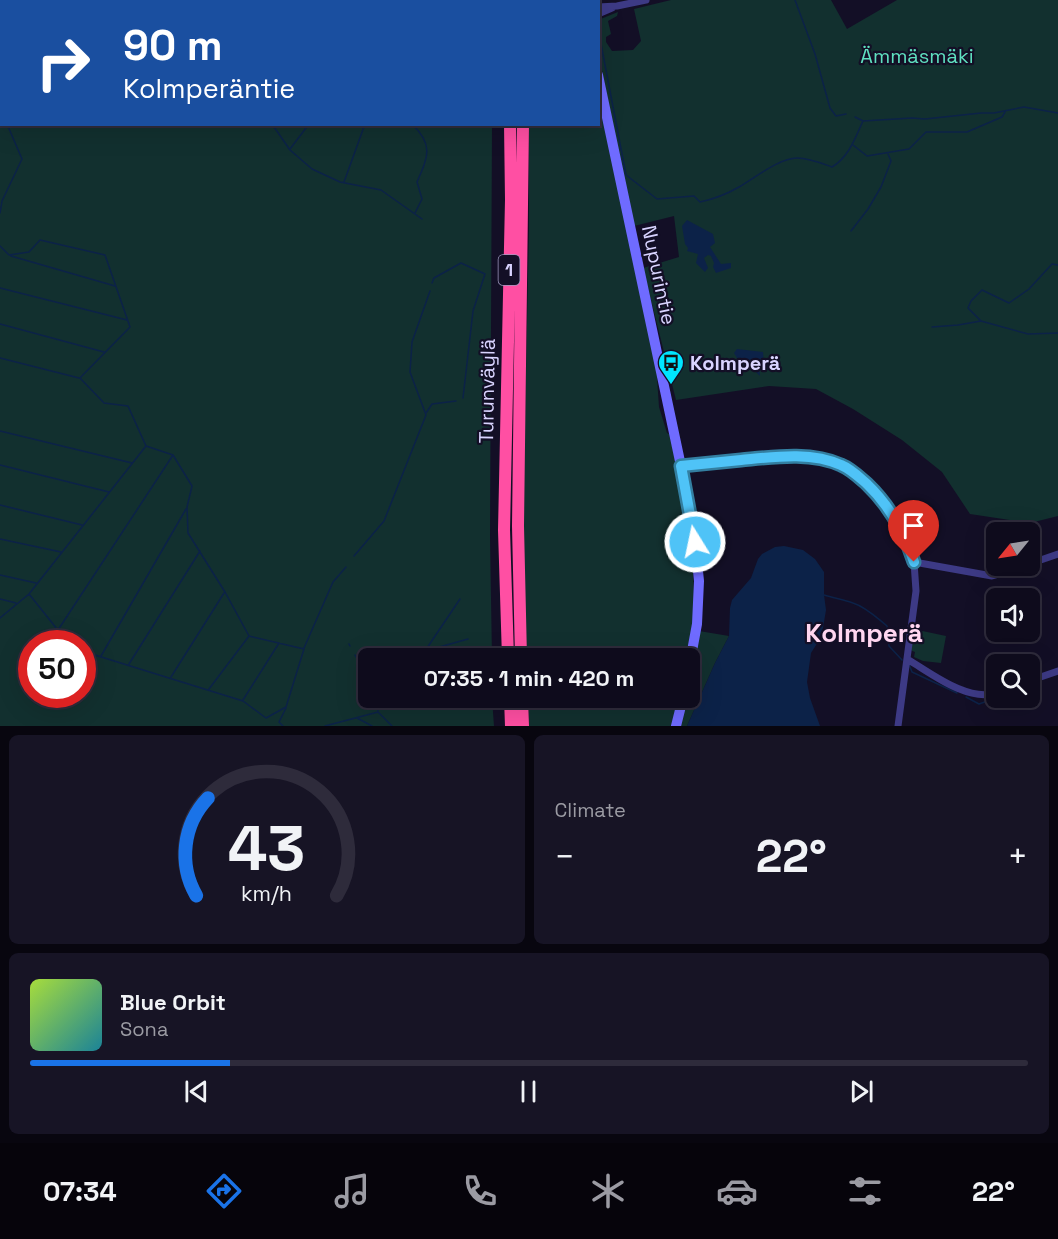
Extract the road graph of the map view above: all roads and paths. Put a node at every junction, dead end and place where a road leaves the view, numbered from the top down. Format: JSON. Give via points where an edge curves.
{"nodes":[{"id":1,"x":646,"y":0,"type":"edge"},
{"id":2,"x":617,"y":6,"type":"junction"},
{"id":3,"x":600,"y":7,"type":"edge"},
{"id":4,"x":600,"y":13,"type":"edge"},
{"id":5,"x":600,"y":84,"type":"edge"},
{"id":6,"x":510,"y":126,"type":"edge"},
{"id":7,"x":523,"y":126,"type":"edge"},
{"id":8,"x":681,"y":466,"type":"junction"},
{"id":9,"x":1058,"y":554,"type":"edge"},
{"id":10,"x":1040,"y":560,"type":"edge"},
{"id":11,"x":914,"y":562,"type":"junction"},
{"id":12,"x":986,"y":575,"type":"edge"},
{"id":13,"x":508,"y":648,"type":"edge"},
{"id":14,"x":520,"y":648,"type":"edge"},
{"id":15,"x":693,"y":648,"type":"edge"},
{"id":16,"x":907,"y":659,"type":"junction"},
{"id":17,"x":1058,"y":671,"type":"edge"},
{"id":18,"x":1040,"y":677,"type":"edge"},
{"id":19,"x":986,"y":696,"type":"edge"},
{"id":20,"x":510,"y":708,"type":"edge"},
{"id":21,"x":522,"y":708,"type":"edge"},
{"id":22,"x":680,"y":708,"type":"edge"},
{"id":23,"x":511,"y":726,"type":"edge"},
{"id":24,"x":523,"y":726,"type":"edge"},
{"id":25,"x":676,"y":726,"type":"edge"},
{"id":26,"x":898,"y":726,"type":"edge"}],
"edges":[{"from":1,"to":2,"type":"street"},
{"from":2,"to":3,"type":"street"},
{"from":2,"to":4,"type":"street"},
{"from":5,"to":8,"type":"main road","name":"Nupurintie"},
{"from":6,"to":13,"type":"highway","name":"Turunväylä","number":"1","via":[[504,530]]},
{"from":7,"to":14,"type":"highway","name":"Turunväylä","number":"1"},
{"from":8,"to":11,"type":"street","via":[[782,456],[813,457],[841,465],[858,476],[889,508],[908,541]]},
{"from":8,"to":15,"type":"main road","name":"Nupurintie","via":[[699,581]]},
{"from":9,"to":10,"type":"street"},
{"from":11,"to":12,"type":"street"},
{"from":11,"to":16,"type":"street","via":[[916,591]]},
{"from":16,"to":19,"type":"street","via":[[963,692]]},
{"from":16,"to":26,"type":"street"},
{"from":17,"to":18,"type":"street"},
{"from":20,"to":23,"type":"highway"},
{"from":21,"to":24,"type":"highway"},
{"from":22,"to":25,"type":"main road"}]}
